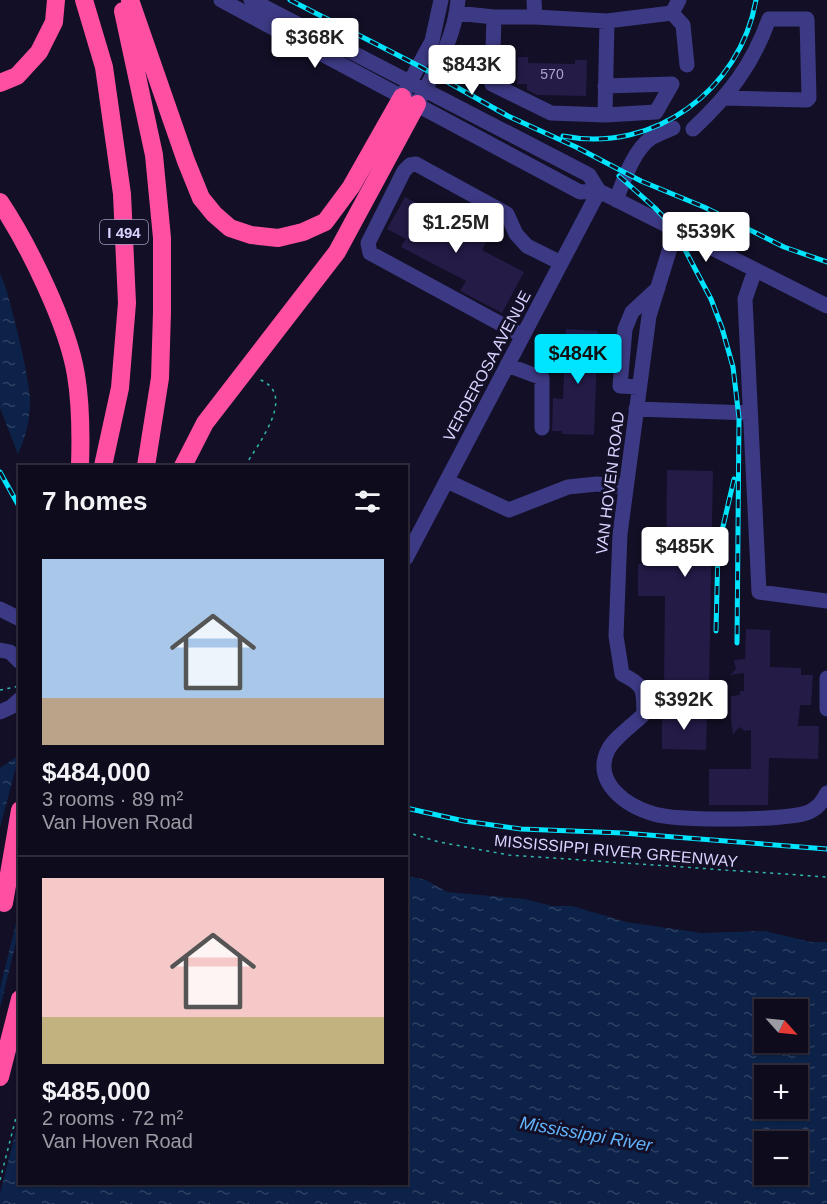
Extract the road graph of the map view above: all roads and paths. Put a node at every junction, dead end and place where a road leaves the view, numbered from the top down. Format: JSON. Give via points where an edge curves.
{"nodes":[{"id":1,"x":56,"y":0,"type":"edge"},
{"id":2,"x":84,"y":0,"type":"edge"},
{"id":3,"x":220,"y":0,"type":"edge"},
{"id":4,"x":251,"y":0,"type":"edge"},
{"id":5,"x":441,"y":0,"type":"edge"},
{"id":6,"x":534,"y":0,"type":"edge"},
{"id":7,"x":126,"y":3,"type":"edge"},
{"id":8,"x":457,"y":7,"type":"edge"},
{"id":9,"x":675,"y":7,"type":"edge"},
{"id":10,"x":494,"y":17,"type":"junction"},
{"id":11,"x":535,"y":17,"type":"junction"},
{"id":12,"x":607,"y":21,"type":"junction"},
{"id":13,"x":687,"y":65,"type":"dead end"},
{"id":14,"x":0,"y":83,"type":"edge"},
{"id":15,"x":605,"y":86,"type":"junction"},
{"id":16,"x":414,"y":93,"type":"junction"},
{"id":17,"x":724,"y":98,"type":"junction"},
{"id":18,"x":604,"y":116,"type":"junction"},
{"id":19,"x":673,"y":128,"type":"dead end"},
{"id":20,"x":693,"y":129,"type":"dead end"},
{"id":21,"x":599,"y":191,"type":"junction"},
{"id":22,"x":616,"y":200,"type":"junction"},
{"id":23,"x":0,"y":202,"type":"edge"},
{"id":24,"x":673,"y":228,"type":"junction"},
{"id":25,"x":561,"y":263,"type":"junction"},
{"id":26,"x":755,"y":270,"type":"junction"},
{"id":27,"x":658,"y":288,"type":"junction"},
{"id":28,"x":827,"y":306,"type":"edge"},
{"id":29,"x":523,"y":336,"type":"junction"},
{"id":30,"x":507,"y":365,"type":"junction"},
{"id":31,"x":252,"y":381,"type":"dead end"},
{"id":32,"x":639,"y":387,"type":"junction"},
{"id":33,"x":636,"y":409,"type":"junction"},
{"id":34,"x":750,"y":413,"type":"junction"},
{"id":35,"x":542,"y":429,"type":"dead end"},
{"id":36,"x":80,"y":465,"type":"edge"},
{"id":37,"x":102,"y":465,"type":"edge"},
{"id":38,"x":146,"y":465,"type":"edge"},
{"id":39,"x":184,"y":465,"type":"edge"},
{"id":40,"x":245,"y":465,"type":"edge"},
{"id":41,"x":447,"y":481,"type":"junction"},
{"id":42,"x":626,"y":487,"type":"junction"},
{"id":43,"x":408,"y":554,"type":"edge"},
{"id":44,"x":827,"y":601,"type":"edge"},
{"id":45,"x":0,"y":609,"type":"edge"},
{"id":46,"x":18,"y":618,"type":"edge"},
{"id":47,"x":0,"y":650,"type":"edge"},
{"id":48,"x":18,"y":660,"type":"edge"},
{"id":49,"x":827,"y":678,"type":"edge"},
{"id":50,"x":18,"y":686,"type":"edge"},
{"id":51,"x":0,"y":690,"type":"edge"},
{"id":52,"x":18,"y":701,"type":"edge"},
{"id":53,"x":827,"y":709,"type":"edge"},
{"id":54,"x":0,"y":712,"type":"edge"},
{"id":55,"x":827,"y":793,"type":"edge"},
{"id":56,"x":18,"y":821,"type":"edge"},
{"id":57,"x":408,"y":833,"type":"edge"},
{"id":58,"x":18,"y":848,"type":"edge"},
{"id":59,"x":827,"y":877,"type":"edge"},
{"id":60,"x":2,"y":911,"type":"edge"},
{"id":61,"x":18,"y":1006,"type":"edge"},
{"id":62,"x":8,"y":1044,"type":"junction"},
{"id":63,"x":0,"y":1077,"type":"edge"},
{"id":64,"x":0,"y":1093,"type":"edge"},
{"id":65,"x":18,"y":1110,"type":"edge"},
{"id":66,"x":0,"y":1180,"type":"edge"}],
"edges":[{"from":1,"to":14,"type":"highway","via":[[54,22],[39,52],[16,76]]},
{"from":2,"to":37,"type":"highway","number":"I 494","via":[[104,67],[122,194],[127,303],[120,388]]},
{"from":3,"to":16,"type":"street"},
{"from":4,"to":16,"type":"street"},
{"from":5,"to":16,"type":"street"},
{"from":6,"to":11,"type":"street"},
{"from":7,"to":16,"type":"highway","via":[[201,198],[230,228],[251,235],[278,238],[325,222]]},
{"from":7,"to":38,"type":"highway","number":"I 494","via":[[154,155],[162,238],[160,378]]},
{"from":8,"to":10,"type":"street"},
{"from":8,"to":16,"type":"street","via":[[446,48]]},
{"from":9,"to":12,"type":"street"},
{"from":9,"to":13,"type":"street","via":[[683,25]]},
{"from":10,"to":11,"type":"street"},
{"from":10,"to":18,"type":"street","via":[[492,84],[551,113]]},
{"from":11,"to":12,"type":"street"},
{"from":12,"to":15,"type":"street"},
{"from":15,"to":18,"type":"street"},
{"from":15,"to":18,"type":"street","via":[[672,84],[656,112]]},
{"from":16,"to":21,"type":"street","via":[[580,192]]},
{"from":16,"to":39,"type":"highway","via":[[337,252],[205,423]]},
{"from":17,"to":17,"type":"street","via":[[759,46],[769,19],[807,19],[807,100]]},
{"from":17,"to":20,"type":"street"},
{"from":19,"to":22,"type":"street","via":[[643,146]]},
{"from":21,"to":22,"type":"street"},
{"from":21,"to":25,"type":"street","name":"VERDEROSA AVENUE"},
{"from":22,"to":24,"type":"street"},
{"from":23,"to":36,"type":"highway","via":[[34,261],[62,326],[76,373]]},
{"from":24,"to":26,"type":"street"},
{"from":24,"to":27,"type":"street","name":"VAN HOVEN ROAD"},
{"from":25,"to":29,"type":"street","name":"VERDEROSA AVENUE"},
{"from":25,"to":29,"type":"street","via":[[527,246],[507,214],[416,164],[404,171],[368,243],[370,253]]},
{"from":26,"to":28,"type":"street"},
{"from":26,"to":34,"type":"street","via":[[745,299]]},
{"from":27,"to":32,"type":"street","name":"VAN HOVEN ROAD","via":[[649,316]]},
{"from":27,"to":32,"type":"street","via":[[632,312],[625,329],[620,386]]},
{"from":29,"to":30,"type":"street","name":"VERDEROSA AVENUE"},
{"from":30,"to":35,"type":"street","via":[[542,378]]},
{"from":30,"to":41,"type":"street","name":"VERDEROSA AVENUE"},
{"from":31,"to":40,"type":"path","via":[[269,383],[277,396],[276,408]]},
{"from":32,"to":33,"type":"street","name":"VAN HOVEN ROAD"},
{"from":33,"to":34,"type":"street"},
{"from":33,"to":42,"type":"street","name":"VAN HOVEN ROAD"},
{"from":34,"to":44,"type":"street","via":[[759,592]]},
{"from":41,"to":42,"type":"street","via":[[509,510],[568,487]]},
{"from":41,"to":43,"type":"street","name":"VERDEROSA AVENUE"},
{"from":42,"to":55,"type":"street","name":"VAN HOVEN ROAD","via":[[616,628],[622,674],[643,688],[644,714],[609,748],[603,766],[605,779],[639,809],[678,817],[772,818],[808,812],[821,805]]},
{"from":45,"to":46,"type":"street"},
{"from":47,"to":48,"type":"street","via":[[10,652]]},
{"from":49,"to":53,"type":"street"},
{"from":50,"to":51,"type":"path"},
{"from":52,"to":54,"type":"street"},
{"from":56,"to":60,"type":"highway"},
{"from":57,"to":59,"type":"path","name":"MISSISSIPPI RIVER GREENWAY","via":[[509,855]]},
{"from":58,"to":60,"type":"highway"},
{"from":61,"to":62,"type":"highway"},
{"from":62,"to":63,"type":"highway"},
{"from":62,"to":64,"type":"highway"},
{"from":65,"to":66,"type":"path"}]}
